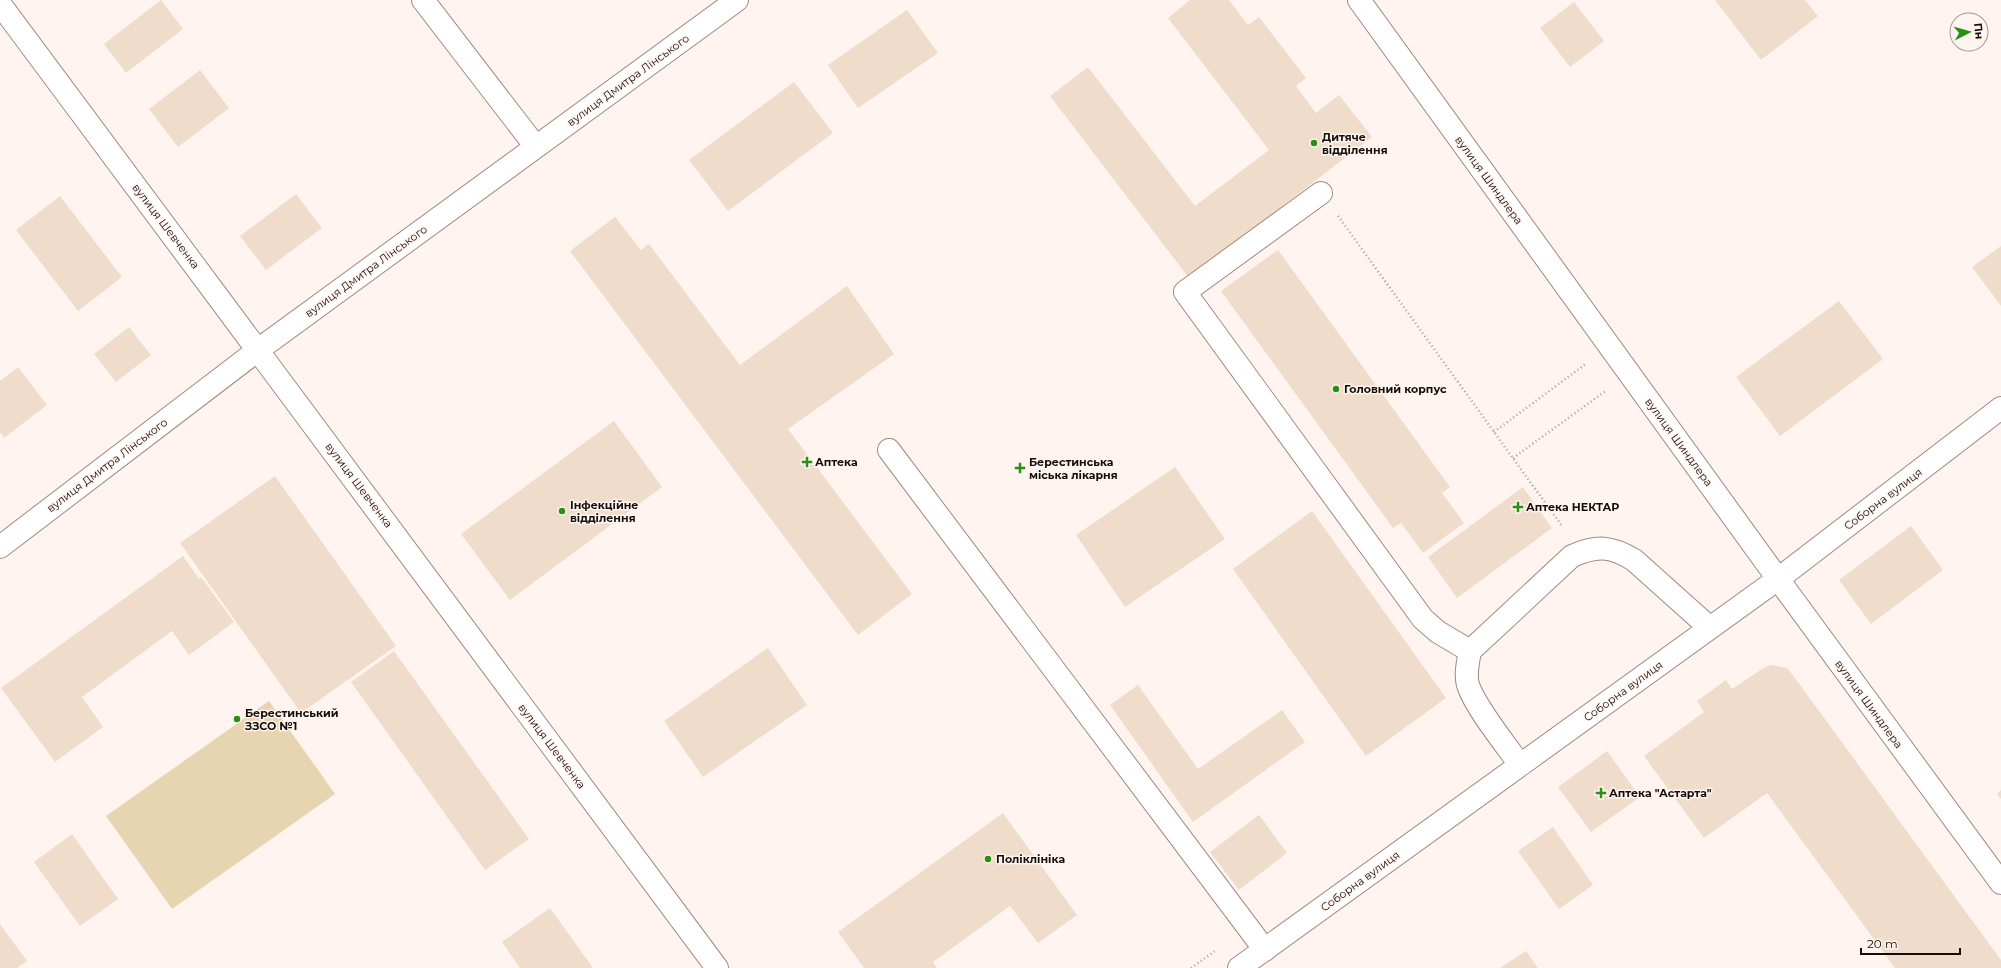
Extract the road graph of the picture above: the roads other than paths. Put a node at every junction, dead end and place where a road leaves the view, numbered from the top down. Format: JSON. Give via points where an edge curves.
{"nodes":[{"id":1,"x":423,"y":0,"type":"edge"},
{"id":2,"x":737,"y":0,"type":"edge"},
{"id":3,"x":1359,"y":0,"type":"edge"},
{"id":4,"x":0,"y":4,"type":"edge"},
{"id":5,"x":536,"y":147,"type":"junction"},
{"id":6,"x":1321,"y":193,"type":"road end"},
{"id":7,"x":258,"y":350,"type":"junction"},
{"id":8,"x":2001,"y":408,"type":"edge"},
{"id":9,"x":889,"y":450,"type":"dead end"},
{"id":10,"x":0,"y":547,"type":"edge"},
{"id":11,"x":1778,"y":580,"type":"junction"},
{"id":12,"x":1710,"y":628,"type":"junction"},
{"id":13,"x":1470,"y":651,"type":"junction"},
{"id":14,"x":1520,"y":765,"type":"junction"},
{"id":15,"x":2001,"y":883,"type":"edge"},
{"id":16,"x":1264,"y":950,"type":"junction"},
{"id":17,"x":717,"y":968,"type":"edge"},
{"id":18,"x":1240,"y":968,"type":"edge"}],
"edges":[{"from":1,"to":5,"type":"street"},
{"from":2,"to":5,"type":"street","name":"вулиця Дмитра Лінського"},
{"from":3,"to":11,"type":"street","name":"вулиця Шиндлера"},
{"from":4,"to":7,"type":"street","name":"вулиця Шевченка"},
{"from":5,"to":7,"type":"street","name":"вулиця Дмитра Лінського"},
{"from":6,"to":13,"type":"street","via":[[1185,292],[1423,619],[1438,632]]},
{"from":7,"to":10,"type":"street","name":"вулиця Дмитра Лінського"},
{"from":7,"to":17,"type":"street","name":"вулиця Шевченка"},
{"from":8,"to":11,"type":"street","name":"Соборна вулиця"},
{"from":9,"to":16,"type":"street"},
{"from":11,"to":12,"type":"street","name":"Соборна вулиця"},
{"from":11,"to":15,"type":"street","name":"вулиця Шиндлера"},
{"from":12,"to":13,"type":"street","via":[[1634,560],[1620,552],[1603,548],[1587,550],[1572,556]]},
{"from":12,"to":14,"type":"street","name":"Соборна вулиця"},
{"from":13,"to":14,"type":"street","via":[[1466,668],[1468,684],[1475,699]]},
{"from":14,"to":16,"type":"street","name":"Соборна вулиця"},
{"from":16,"to":18,"type":"street","name":"Соборна вулиця"}]}
